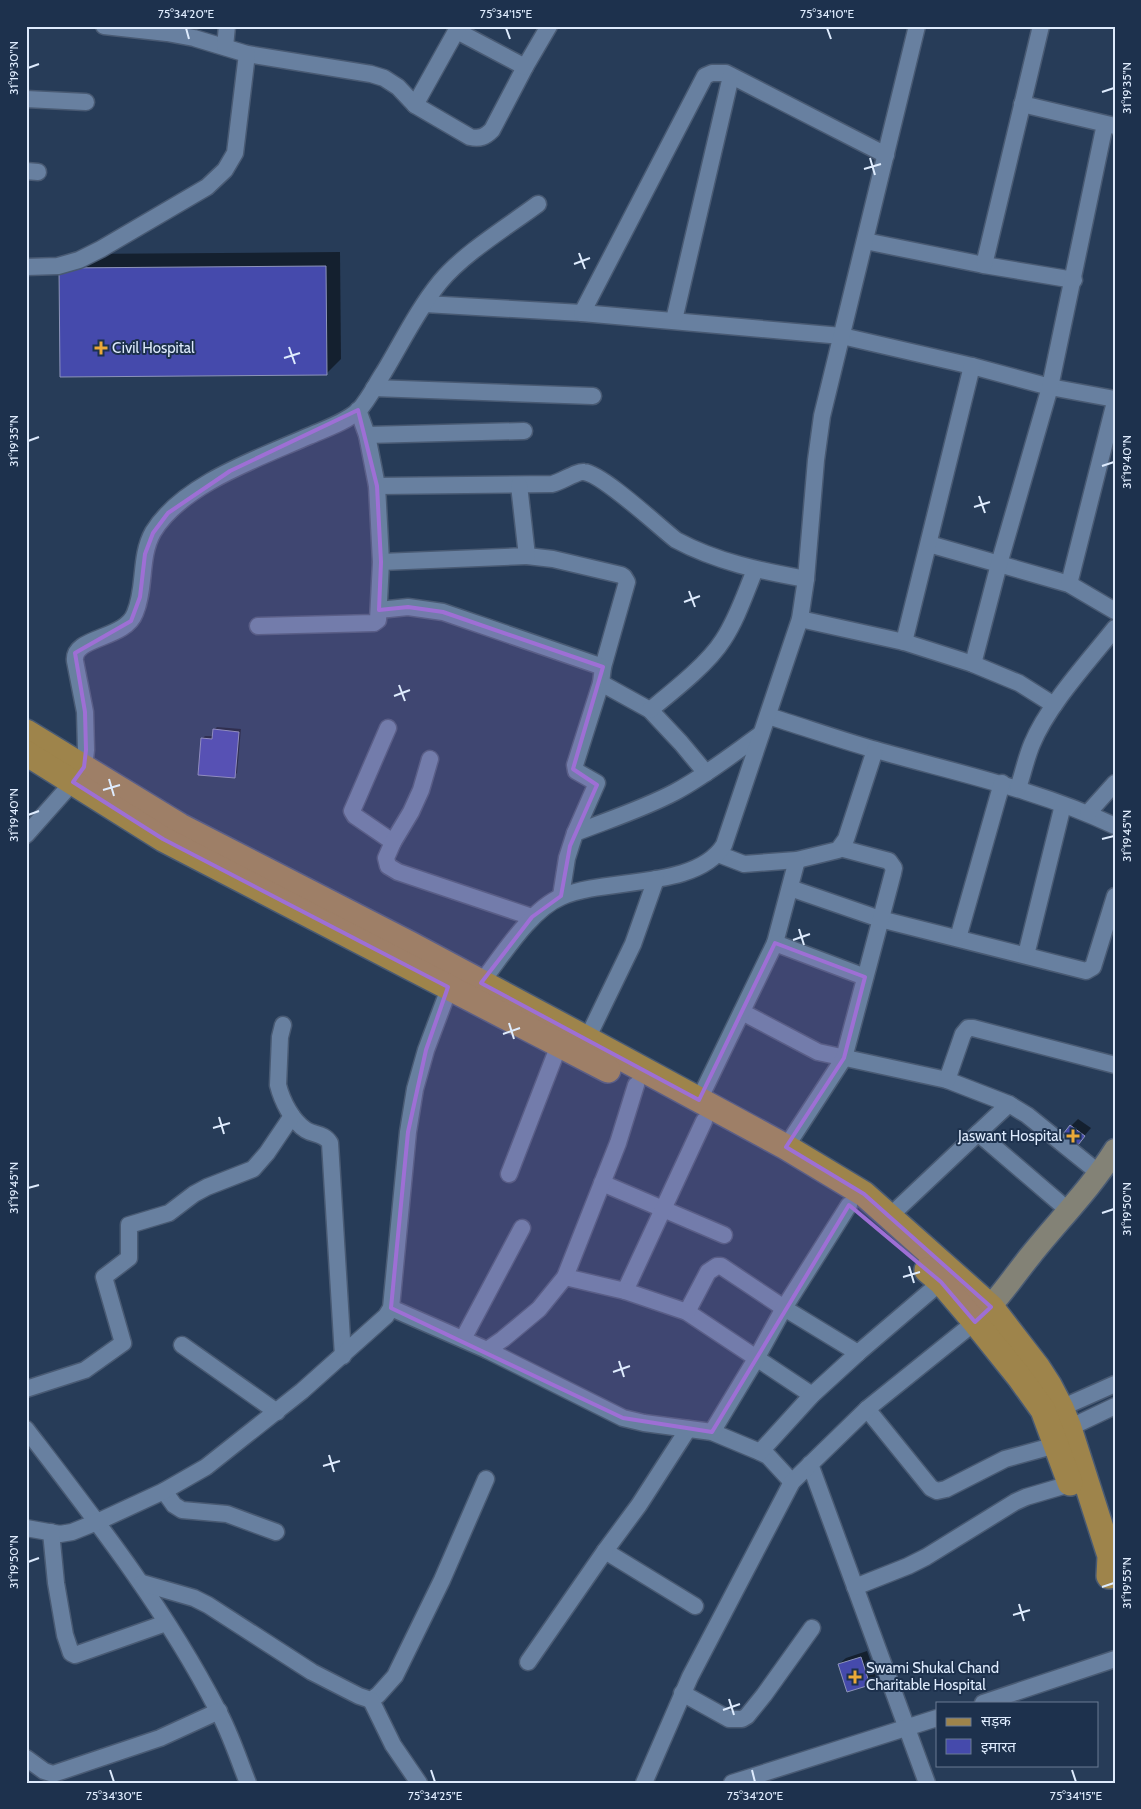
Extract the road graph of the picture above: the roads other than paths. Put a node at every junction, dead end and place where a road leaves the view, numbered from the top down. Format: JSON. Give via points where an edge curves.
{"nodes":[{"id":1,"x":104,"y":26,"type":"edge"},
{"id":2,"x":227,"y":26,"type":"edge"},
{"id":3,"x":549,"y":26,"type":"edge"},
{"id":4,"x":917,"y":26,"type":"edge"},
{"id":5,"x":1041,"y":26,"type":"edge"},
{"id":6,"x":458,"y":29,"type":"edge"},
{"id":7,"x":225,"y":47,"type":"junction"},
{"id":8,"x":247,"y":54,"type":"junction"},
{"id":9,"x":525,"y":66,"type":"junction"},
{"id":10,"x":731,"y":76,"type":"junction"},
{"id":11,"x":26,"y":99,"type":"edge"},
{"id":12,"x":86,"y":102,"type":"dead end"},
{"id":13,"x":1022,"y":104,"type":"junction"},
{"id":14,"x":415,"y":105,"type":"junction"},
{"id":15,"x":1110,"y":125,"type":"edge"},
{"id":16,"x":886,"y":155,"type":"junction"},
{"id":17,"x":538,"y":204,"type":"dead end"},
{"id":18,"x":865,"y":241,"type":"junction"},
{"id":19,"x":984,"y":265,"type":"junction"},
{"id":20,"x":26,"y":267,"type":"edge"},
{"id":21,"x":1074,"y":280,"type":"junction"},
{"id":22,"x":425,"y":304,"type":"junction"},
{"id":23,"x":582,"y":313,"type":"junction"},
{"id":24,"x":674,"y":320,"type":"junction"},
{"id":25,"x":842,"y":336,"type":"junction"},
{"id":26,"x":972,"y":366,"type":"junction"},
{"id":27,"x":1050,"y":387,"type":"junction"},
{"id":28,"x":374,"y":388,"type":"junction"},
{"id":29,"x":593,"y":396,"type":"dead end"},
{"id":30,"x":1115,"y":401,"type":"edge"},
{"id":31,"x":358,"y":410,"type":"junction"},
{"id":32,"x":524,"y":431,"type":"dead end"},
{"id":33,"x":367,"y":435,"type":"junction"},
{"id":34,"x":519,"y":484,"type":"junction"},
{"id":35,"x":377,"y":486,"type":"junction"},
{"id":36,"x":929,"y":544,"type":"junction"},
{"id":37,"x":527,"y":556,"type":"junction"},
{"id":38,"x":381,"y":562,"type":"junction"},
{"id":39,"x":999,"y":564,"type":"junction"},
{"id":40,"x":755,"y":570,"type":"junction"},
{"id":41,"x":806,"y":579,"type":"junction"},
{"id":42,"x":1069,"y":584,"type":"junction"},
{"id":43,"x":379,"y":610,"type":"junction"},
{"id":44,"x":1115,"y":611,"type":"edge"},
{"id":45,"x":800,"y":619,"type":"junction"},
{"id":46,"x":258,"y":626,"type":"dead end"},
{"id":47,"x":1115,"y":628,"type":"edge"},
{"id":48,"x":904,"y":642,"type":"junction"},
{"id":49,"x":973,"y":664,"type":"junction"},
{"id":50,"x":603,"y":666,"type":"junction"},
{"id":51,"x":601,"y":683,"type":"junction"},
{"id":52,"x":1054,"y":705,"type":"junction"},
{"id":53,"x":650,"y":710,"type":"junction"},
{"id":54,"x":768,"y":716,"type":"junction"},
{"id":55,"x":388,"y":728,"type":"dead end"},
{"id":56,"x":26,"y":732,"type":"edge"},
{"id":57,"x":761,"y":734,"type":"junction"},
{"id":58,"x":875,"y":750,"type":"junction"},
{"id":59,"x":26,"y":753,"type":"edge"},
{"id":60,"x":430,"y":759,"type":"dead end"},
{"id":61,"x":706,"y":773,"type":"junction"},
{"id":62,"x":78,"y":775,"type":"junction"},
{"id":63,"x":1115,"y":783,"type":"edge"},
{"id":64,"x":1002,"y":784,"type":"junction"},
{"id":65,"x":1018,"y":788,"type":"junction"},
{"id":66,"x":1063,"y":804,"type":"junction"},
{"id":67,"x":1088,"y":813,"type":"junction"},
{"id":68,"x":1115,"y":826,"type":"edge"},
{"id":69,"x":575,"y":833,"type":"junction"},
{"id":70,"x":26,"y":835,"type":"edge"},
{"id":71,"x":393,"y":842,"type":"junction"},
{"id":72,"x":840,"y":848,"type":"junction"},
{"id":73,"x":718,"y":854,"type":"junction"},
{"id":74,"x":797,"y":860,"type":"junction"},
{"id":75,"x":656,"y":879,"type":"junction"},
{"id":76,"x":790,"y":888,"type":"junction"},
{"id":77,"x":562,"y":896,"type":"junction"},
{"id":78,"x":1115,"y":896,"type":"edge"},
{"id":79,"x":532,"y":917,"type":"junction"},
{"id":80,"x":880,"y":919,"type":"junction"},
{"id":81,"x":958,"y":938,"type":"junction"},
{"id":82,"x":775,"y":943,"type":"junction"},
{"id":83,"x":1026,"y":955,"type":"junction"},
{"id":84,"x":865,"y":977,"type":"junction"},
{"id":85,"x":453,"y":978,"type":"junction"},
{"id":86,"x":477,"y":991,"type":"junction"},
{"id":87,"x":742,"y":1012,"type":"junction"},
{"id":88,"x":283,"y":1026,"type":"dead end"},
{"id":89,"x":587,"y":1039,"type":"junction"},
{"id":90,"x":559,"y":1044,"type":"junction"},
{"id":91,"x":844,"y":1058,"type":"junction"},
{"id":92,"x":1115,"y":1065,"type":"edge"},
{"id":93,"x":947,"y":1080,"type":"junction"},
{"id":94,"x":636,"y":1085,"type":"junction"},
{"id":95,"x":1009,"y":1104,"type":"junction"},
{"id":96,"x":702,"y":1110,"type":"junction"},
{"id":97,"x":292,"y":1116,"type":"junction"},
{"id":98,"x":978,"y":1133,"type":"junction"},
{"id":99,"x":786,"y":1147,"type":"junction"},
{"id":100,"x":1115,"y":1150,"type":"edge"},
{"id":101,"x":1099,"y":1173,"type":"junction"},
{"id":102,"x":509,"y":1174,"type":"dead end"},
{"id":103,"x":602,"y":1183,"type":"junction"},
{"id":104,"x":849,"y":1205,"type":"junction"},
{"id":105,"x":663,"y":1210,"type":"junction"},
{"id":106,"x":1069,"y":1211,"type":"junction"},
{"id":107,"x":890,"y":1216,"type":"junction"},
{"id":108,"x":522,"y":1228,"type":"dead end"},
{"id":109,"x":724,"y":1235,"type":"dead end"},
{"id":110,"x":565,"y":1277,"type":"junction"},
{"id":111,"x":941,"y":1282,"type":"junction"},
{"id":112,"x":625,"y":1291,"type":"junction"},
{"id":113,"x":391,"y":1308,"type":"junction"},
{"id":114,"x":784,"y":1308,"type":"junction"},
{"id":115,"x":687,"y":1312,"type":"junction"},
{"id":116,"x":983,"y":1314,"type":"junction"},
{"id":117,"x":463,"y":1339,"type":"junction"},
{"id":118,"x":182,"y":1345,"type":"dead end"},
{"id":119,"x":487,"y":1350,"type":"junction"},
{"id":120,"x":858,"y":1353,"type":"junction"},
{"id":121,"x":343,"y":1356,"type":"junction"},
{"id":122,"x":756,"y":1359,"type":"junction"},
{"id":123,"x":1115,"y":1384,"type":"edge"},
{"id":124,"x":26,"y":1388,"type":"edge"},
{"id":125,"x":812,"y":1395,"type":"junction"},
{"id":126,"x":1115,"y":1406,"type":"edge"},
{"id":127,"x":867,"y":1408,"type":"junction"},
{"id":128,"x":277,"y":1412,"type":"junction"},
{"id":129,"x":1062,"y":1427,"type":"junction"},
{"id":130,"x":26,"y":1429,"type":"edge"},
{"id":131,"x":688,"y":1429,"type":"junction"},
{"id":132,"x":712,"y":1432,"type":"junction"},
{"id":133,"x":760,"y":1452,"type":"junction"},
{"id":134,"x":810,"y":1464,"type":"junction"},
{"id":135,"x":486,"y":1479,"type":"dead end"},
{"id":136,"x":792,"y":1482,"type":"junction"},
{"id":137,"x":1070,"y":1484,"type":"junction"},
{"id":138,"x":164,"y":1491,"type":"junction"},
{"id":139,"x":98,"y":1522,"type":"junction"},
{"id":140,"x":26,"y":1528,"type":"edge"},
{"id":141,"x":51,"y":1532,"type":"junction"},
{"id":142,"x":276,"y":1532,"type":"dead end"},
{"id":143,"x":604,"y":1551,"type":"junction"},
{"id":144,"x":142,"y":1583,"type":"junction"},
{"id":145,"x":1112,"y":1585,"type":"edge"},
{"id":146,"x":854,"y":1587,"type":"junction"},
{"id":147,"x":695,"y":1606,"type":"dead end"},
{"id":148,"x":166,"y":1623,"type":"junction"},
{"id":149,"x":812,"y":1628,"type":"dead end"},
{"id":150,"x":1115,"y":1659,"type":"edge"},
{"id":151,"x":528,"y":1662,"type":"dead end"},
{"id":152,"x":682,"y":1693,"type":"junction"},
{"id":153,"x":371,"y":1700,"type":"junction"},
{"id":154,"x":986,"y":1702,"type":"edge"},
{"id":155,"x":219,"y":1711,"type":"junction"},
{"id":156,"x":936,"y":1718,"type":"edge"},
{"id":157,"x":907,"y":1728,"type":"junction"},
{"id":158,"x":26,"y":1758,"type":"edge"},
{"id":159,"x":54,"y":1778,"type":"edge"},
{"id":160,"x":248,"y":1783,"type":"edge"},
{"id":161,"x":419,"y":1783,"type":"edge"},
{"id":162,"x":644,"y":1783,"type":"edge"},
{"id":163,"x":732,"y":1783,"type":"edge"},
{"id":164,"x":927,"y":1783,"type":"edge"}],
"edges":[{"from":1,"to":7,"type":"street","via":[[167,33]]},
{"from":2,"to":7,"type":"street"},
{"from":3,"to":9,"type":"street"},
{"from":4,"to":16,"type":"street"},
{"from":5,"to":13,"type":"street"},
{"from":6,"to":9,"type":"street"},
{"from":6,"to":14,"type":"street"},
{"from":7,"to":8,"type":"street"},
{"from":8,"to":14,"type":"street","via":[[371,74],[398,87]]},
{"from":8,"to":20,"type":"street","via":[[235,153],[225,170],[207,187],[79,260],[58,266]]},
{"from":9,"to":14,"type":"street","via":[[492,130],[485,137],[470,137]]},
{"from":10,"to":16,"type":"street"},
{"from":10,"to":23,"type":"street","via":[[719,72],[705,76]]},
{"from":10,"to":24,"type":"street"},
{"from":11,"to":12,"type":"street"},
{"from":13,"to":15,"type":"street"},
{"from":13,"to":19,"type":"street"},
{"from":15,"to":21,"type":"street"},
{"from":16,"to":18,"type":"street"},
{"from":17,"to":22,"type":"street","via":[[460,262],[440,282]]},
{"from":18,"to":19,"type":"street"},
{"from":18,"to":25,"type":"street"},
{"from":19,"to":21,"type":"street"},
{"from":21,"to":27,"type":"street"},
{"from":22,"to":23,"type":"street"},
{"from":22,"to":28,"type":"street"},
{"from":23,"to":24,"type":"street"},
{"from":24,"to":25,"type":"street"},
{"from":25,"to":26,"type":"street"},
{"from":25,"to":41,"type":"street","via":[[822,416]]},
{"from":26,"to":27,"type":"street"},
{"from":26,"to":36,"type":"street"},
{"from":27,"to":30,"type":"street"},
{"from":27,"to":39,"type":"street"},
{"from":28,"to":29,"type":"street"},
{"from":28,"to":31,"type":"street"},
{"from":30,"to":42,"type":"street"},
{"from":31,"to":33,"type":"street"},
{"from":31,"to":62,"type":"street","via":[[332,426],[230,471],[189,495],[168,513],[153,533],[144,554],[140,597],[131,622],[80,646],[75,652],[85,712],[86,750]]},
{"from":32,"to":33,"type":"street"},
{"from":33,"to":35,"type":"street"},
{"from":34,"to":35,"type":"street"},
{"from":34,"to":37,"type":"street"},
{"from":34,"to":40,"type":"street","via":[[552,484],[578,472],[592,474],[676,540],[713,557]]},
{"from":35,"to":38,"type":"street"},
{"from":36,"to":39,"type":"street"},
{"from":36,"to":48,"type":"street"},
{"from":37,"to":38,"type":"street"},
{"from":37,"to":50,"type":"street","via":[[553,559],[624,577],[627,582]]},
{"from":38,"to":43,"type":"street"},
{"from":39,"to":42,"type":"street"},
{"from":39,"to":49,"type":"street"},
{"from":40,"to":41,"type":"street"},
{"from":40,"to":53,"type":"street","via":[[721,643]]},
{"from":41,"to":45,"type":"street"},
{"from":42,"to":44,"type":"street"},
{"from":43,"to":46,"type":"street","via":[[374,624]]},
{"from":43,"to":50,"type":"street","via":[[408,607],[443,612]]},
{"from":45,"to":48,"type":"street"},
{"from":45,"to":54,"type":"street"},
{"from":47,"to":52,"type":"street"},
{"from":48,"to":49,"type":"street"},
{"from":49,"to":52,"type":"street","via":[[1019,683]]},
{"from":50,"to":51,"type":"street"},
{"from":51,"to":53,"type":"street"},
{"from":51,"to":69,"type":"street","via":[[575,767],[597,785]]},
{"from":52,"to":65,"type":"street","via":[[1031,745]]},
{"from":53,"to":61,"type":"street"},
{"from":54,"to":57,"type":"street"},
{"from":54,"to":58,"type":"street"},
{"from":55,"to":71,"type":"street","via":[[352,811]]},
{"from":56,"to":62,"type":"main road"},
{"from":57,"to":61,"type":"street"},
{"from":57,"to":73,"type":"street"},
{"from":58,"to":64,"type":"street"},
{"from":58,"to":72,"type":"street","via":[[846,839]]},
{"from":59,"to":62,"type":"main road"},
{"from":60,"to":71,"type":"street","via":[[421,790]]},
{"from":61,"to":69,"type":"street","via":[[674,792]]},
{"from":62,"to":70,"type":"street"},
{"from":62,"to":85,"type":"main road","via":[[180,826]]},
{"from":63,"to":67,"type":"street"},
{"from":64,"to":65,"type":"street"},
{"from":64,"to":81,"type":"street"},
{"from":65,"to":66,"type":"street"},
{"from":66,"to":67,"type":"street"},
{"from":66,"to":83,"type":"street"},
{"from":67,"to":68,"type":"street"},
{"from":69,"to":77,"type":"street","via":[[567,858]]},
{"from":71,"to":79,"type":"street","via":[[386,858],[388,866],[398,872]]},
{"from":72,"to":74,"type":"street"},
{"from":72,"to":80,"type":"street","via":[[892,864],[893,873]]},
{"from":73,"to":74,"type":"street","via":[[744,864]]},
{"from":73,"to":75,"type":"street","via":[[697,867]]},
{"from":74,"to":76,"type":"street"},
{"from":75,"to":77,"type":"street"},
{"from":75,"to":89,"type":"street","via":[[633,944]]},
{"from":76,"to":80,"type":"street"},
{"from":76,"to":82,"type":"street"},
{"from":77,"to":79,"type":"street"},
{"from":78,"to":83,"type":"street","via":[[1092,969],[1086,971]]},
{"from":79,"to":86,"type":"street"},
{"from":80,"to":81,"type":"street"},
{"from":80,"to":84,"type":"street"},
{"from":81,"to":83,"type":"street"},
{"from":82,"to":84,"type":"street"},
{"from":82,"to":87,"type":"street"},
{"from":84,"to":91,"type":"street"},
{"from":85,"to":86,"type":"main road"},
{"from":85,"to":113,"type":"street","via":[[415,1090]]},
{"from":86,"to":89,"type":"main road"},
{"from":86,"to":90,"type":"main road"},
{"from":87,"to":91,"type":"street","via":[[812,1050]]},
{"from":87,"to":96,"type":"street"},
{"from":88,"to":97,"type":"street","via":[[278,1085]]},
{"from":89,"to":96,"type":"main road"},
{"from":90,"to":94,"type":"main road"},
{"from":90,"to":102,"type":"street"},
{"from":91,"to":93,"type":"street"},
{"from":91,"to":99,"type":"street"},
{"from":92,"to":93,"type":"street","via":[[968,1028]]},
{"from":93,"to":95,"type":"street"},
{"from":94,"to":96,"type":"main road"},
{"from":94,"to":103,"type":"street"},
{"from":95,"to":98,"type":"street"},
{"from":95,"to":101,"type":"street"},
{"from":96,"to":99,"type":"main road"},
{"from":96,"to":104,"type":"main road"},
{"from":96,"to":105,"type":"street"},
{"from":97,"to":121,"type":"street","via":[[305,1130],[324,1136],[330,1143]]},
{"from":97,"to":124,"type":"street","via":[[253,1169],[207,1187],[169,1213],[129,1225],[129,1258],[104,1277],[123,1344],[85,1370]]},
{"from":98,"to":106,"type":"street"},
{"from":98,"to":107,"type":"street"},
{"from":99,"to":107,"type":"main road","via":[[864,1194]]},
{"from":100,"to":101,"type":"street"},
{"from":101,"to":106,"type":"street"},
{"from":103,"to":105,"type":"street"},
{"from":103,"to":110,"type":"street"},
{"from":104,"to":111,"type":"main road"},
{"from":104,"to":114,"type":"street"},
{"from":105,"to":109,"type":"street"},
{"from":105,"to":112,"type":"street"},
{"from":106,"to":116,"type":"street"},
{"from":107,"to":116,"type":"main road"},
{"from":108,"to":117,"type":"street"},
{"from":110,"to":112,"type":"street"},
{"from":110,"to":119,"type":"street","via":[[533,1314]]},
{"from":111,"to":116,"type":"main road"},
{"from":111,"to":120,"type":"street"},
{"from":112,"to":115,"type":"street"},
{"from":113,"to":117,"type":"street"},
{"from":113,"to":121,"type":"street"},
{"from":114,"to":115,"type":"street","via":[[726,1268],[716,1266],[708,1272]]},
{"from":114,"to":120,"type":"street"},
{"from":114,"to":122,"type":"street"},
{"from":115,"to":122,"type":"street"},
{"from":116,"to":127,"type":"street"},
{"from":116,"to":129,"type":"main road","via":[[1020,1378],[1043,1410]]},
{"from":116,"to":129,"type":"main road","via":[[1038,1368]]},
{"from":117,"to":119,"type":"street"},
{"from":118,"to":128,"type":"street"},
{"from":119,"to":131,"type":"street","via":[[623,1418]]},
{"from":120,"to":125,"type":"street"},
{"from":121,"to":128,"type":"street"},
{"from":122,"to":125,"type":"street"},
{"from":122,"to":132,"type":"street"},
{"from":123,"to":129,"type":"street"},
{"from":125,"to":133,"type":"street"},
{"from":126,"to":129,"type":"street"},
{"from":127,"to":129,"type":"street","via":[[931,1488],[937,1491],[1005,1459]]},
{"from":127,"to":134,"type":"street"},
{"from":128,"to":138,"type":"street","via":[[206,1467]]},
{"from":129,"to":137,"type":"main road"},
{"from":129,"to":145,"type":"main road","via":[[1110,1556]]},
{"from":130,"to":139,"type":"street"},
{"from":131,"to":132,"type":"street"},
{"from":131,"to":143,"type":"street","via":[[639,1505]]},
{"from":132,"to":133,"type":"street"},
{"from":133,"to":136,"type":"street","via":[[768,1456]]},
{"from":134,"to":136,"type":"street"},
{"from":134,"to":146,"type":"street"},
{"from":135,"to":153,"type":"street","via":[[395,1676]]},
{"from":136,"to":152,"type":"street"},
{"from":137,"to":145,"type":"main road","via":[[1099,1562]]},
{"from":137,"to":146,"type":"street","via":[[1026,1497],[926,1557]]},
{"from":138,"to":139,"type":"street"},
{"from":138,"to":142,"type":"street","via":[[182,1510],[227,1514]]},
{"from":139,"to":141,"type":"street","via":[[72,1532]]},
{"from":139,"to":144,"type":"street"},
{"from":140,"to":141,"type":"street"},
{"from":141,"to":148,"type":"street","via":[[56,1583],[71,1653],[75,1655]]},
{"from":143,"to":147,"type":"street"},
{"from":143,"to":151,"type":"street"},
{"from":144,"to":148,"type":"street"},
{"from":144,"to":153,"type":"street","via":[[208,1605],[312,1672]]},
{"from":146,"to":157,"type":"street"},
{"from":148,"to":155,"type":"street"},
{"from":149,"to":152,"type":"street","via":[[742,1719],[728,1719]]},
{"from":150,"to":154,"type":"street"},
{"from":152,"to":162,"type":"street"},
{"from":153,"to":161,"type":"street","via":[[393,1745]]},
{"from":155,"to":159,"type":"street","via":[[160,1738]]},
{"from":155,"to":160,"type":"street"},
{"from":156,"to":157,"type":"street"},
{"from":157,"to":163,"type":"street"},
{"from":157,"to":164,"type":"street"},
{"from":158,"to":159,"type":"street"}]}
